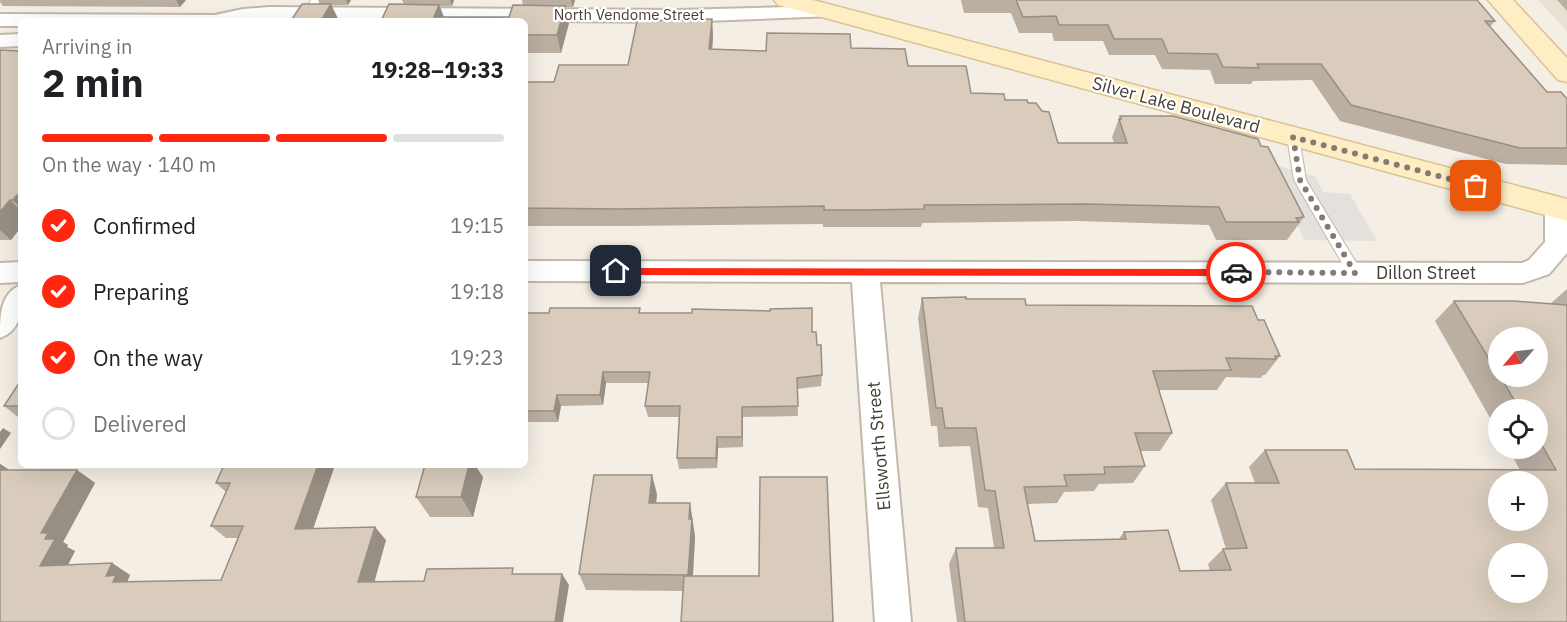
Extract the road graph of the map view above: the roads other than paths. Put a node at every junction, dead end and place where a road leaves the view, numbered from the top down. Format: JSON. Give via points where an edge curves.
{"nodes":[{"id":1,"x":230,"y":0,"type":"edge"},
{"id":2,"x":786,"y":0,"type":"edge"},
{"id":3,"x":1500,"y":0,"type":"edge"},
{"id":4,"x":312,"y":7,"type":"edge"},
{"id":5,"x":827,"y":12,"type":"junction"},
{"id":6,"x":218,"y":18,"type":"edge"},
{"id":7,"x":230,"y":18,"type":"edge"},
{"id":8,"x":0,"y":20,"type":"edge"},
{"id":9,"x":18,"y":20,"type":"edge"},
{"id":10,"x":18,"y":40,"type":"edge"},
{"id":11,"x":0,"y":41,"type":"edge"},
{"id":12,"x":1567,"y":74,"type":"edge"},
{"id":13,"x":1293,"y":137,"type":"junction"},
{"id":14,"x":1563,"y":209,"type":"edge"},
{"id":15,"x":865,"y":271,"type":"junction"},
{"id":16,"x":18,"y":272,"type":"edge"},
{"id":17,"x":528,"y":272,"type":"edge"},
{"id":18,"x":0,"y":273,"type":"edge"},
{"id":19,"x":1355,"y":273,"type":"junction"},
{"id":20,"x":18,"y":300,"type":"edge"},
{"id":21,"x":0,"y":326,"type":"edge"},
{"id":22,"x":893,"y":622,"type":"edge"}],
"edges":[{"from":1,"to":6,"type":"street"},
{"from":2,"to":5,"type":"main road","name":"Silver Lake Boulevard"},
{"from":3,"to":12,"type":"main road"},
{"from":4,"to":5,"type":"street","name":"North Vendome Street","via":[[678,16]]},
{"from":4,"to":7,"type":"street","name":"North Vendome Street"},
{"from":5,"to":13,"type":"main road","name":"Silver Lake Boulevard"},
{"from":8,"to":9,"type":"street","name":"North Vendome Street"},
{"from":10,"to":11,"type":"street"},
{"from":13,"to":14,"type":"main road","name":"Silver Lake Boulevard"},
{"from":13,"to":19,"type":"lane","via":[[1300,180]]},
{"from":14,"to":19,"type":"street","name":"Dillon Street","via":[[1558,245],[1539,267],[1523,273]]},
{"from":15,"to":17,"type":"street","name":"Dillon Street"},
{"from":15,"to":19,"type":"street","name":"Dillon Street"},
{"from":15,"to":22,"type":"street","name":"Ellsworth Street"},
{"from":16,"to":18,"type":"street"},
{"from":20,"to":21,"type":"street"}]}
